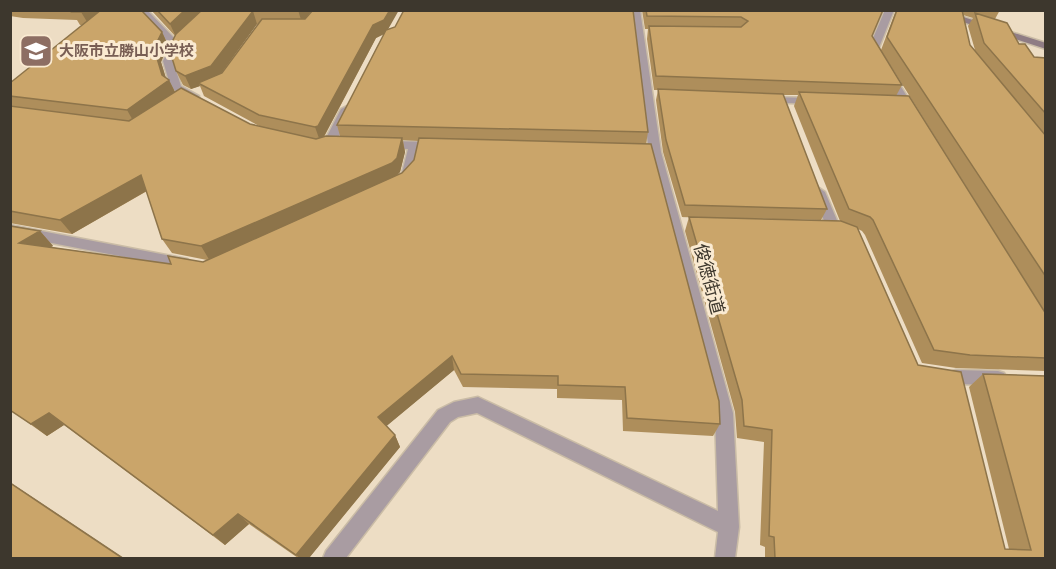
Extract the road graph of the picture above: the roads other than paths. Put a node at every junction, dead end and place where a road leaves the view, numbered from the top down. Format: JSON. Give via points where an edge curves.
{"nodes":[{"id":1,"x":142,"y":10,"type":"edge"},
{"id":2,"x":635,"y":10,"type":"edge"},
{"id":3,"x":890,"y":10,"type":"edge"},
{"id":4,"x":930,"y":10,"type":"edge"},
{"id":5,"x":959,"y":20,"type":"junction"},
{"id":6,"x":191,"y":31,"type":"edge"},
{"id":7,"x":963,"y":35,"type":"edge"},
{"id":8,"x":176,"y":45,"type":"junction"},
{"id":9,"x":1046,"y":46,"type":"edge"},
{"id":10,"x":192,"y":97,"type":"edge"},
{"id":11,"x":750,"y":99,"type":"edge"},
{"id":12,"x":351,"y":102,"type":"edge"},
{"id":13,"x":829,"y":102,"type":"edge"},
{"id":14,"x":919,"y":125,"type":"edge"},
{"id":15,"x":330,"y":145,"type":"edge"},
{"id":16,"x":372,"y":145,"type":"edge"},
{"id":17,"x":415,"y":146,"type":"junction"},
{"id":18,"x":449,"y":147,"type":"edge"},
{"id":19,"x":811,"y":172,"type":"edge"},
{"id":20,"x":389,"y":187,"type":"edge"},
{"id":21,"x":10,"y":230,"type":"edge"},
{"id":22,"x":856,"y":236,"type":"edge"},
{"id":23,"x":201,"y":267,"type":"edge"},
{"id":24,"x":935,"y":375,"type":"edge"},
{"id":25,"x":1012,"y":379,"type":"edge"},
{"id":26,"x":729,"y":527,"type":"junction"},
{"id":27,"x":333,"y":558,"type":"edge"},
{"id":28,"x":725,"y":558,"type":"edge"}],
"edges":[{"from":1,"to":8,"type":"street"},
{"from":2,"to":26,"type":"street","name":"俊徳街道","via":[[644,34],[653,95],[650,152],[680,224],[724,413]]},
{"from":3,"to":14,"type":"street","via":[[873,50],[901,105]]},
{"from":4,"to":5,"type":"street"},
{"from":5,"to":7,"type":"street"},
{"from":5,"to":9,"type":"street"},
{"from":6,"to":8,"type":"street"},
{"from":8,"to":10,"type":"street","via":[[168,61],[176,88]]},
{"from":11,"to":13,"type":"street","via":[[787,108]]},
{"from":12,"to":15,"type":"street"},
{"from":16,"to":17,"type":"street"},
{"from":17,"to":18,"type":"street"},
{"from":17,"to":20,"type":"street","via":[[408,174]]},
{"from":19,"to":22,"type":"street","via":[[827,228]]},
{"from":21,"to":23,"type":"street"},
{"from":24,"to":25,"type":"street","via":[[958,383]]},
{"from":26,"to":27,"type":"street","via":[[478,405],[444,416]]},
{"from":26,"to":28,"type":"street","name":"俊徳街道"}]}
